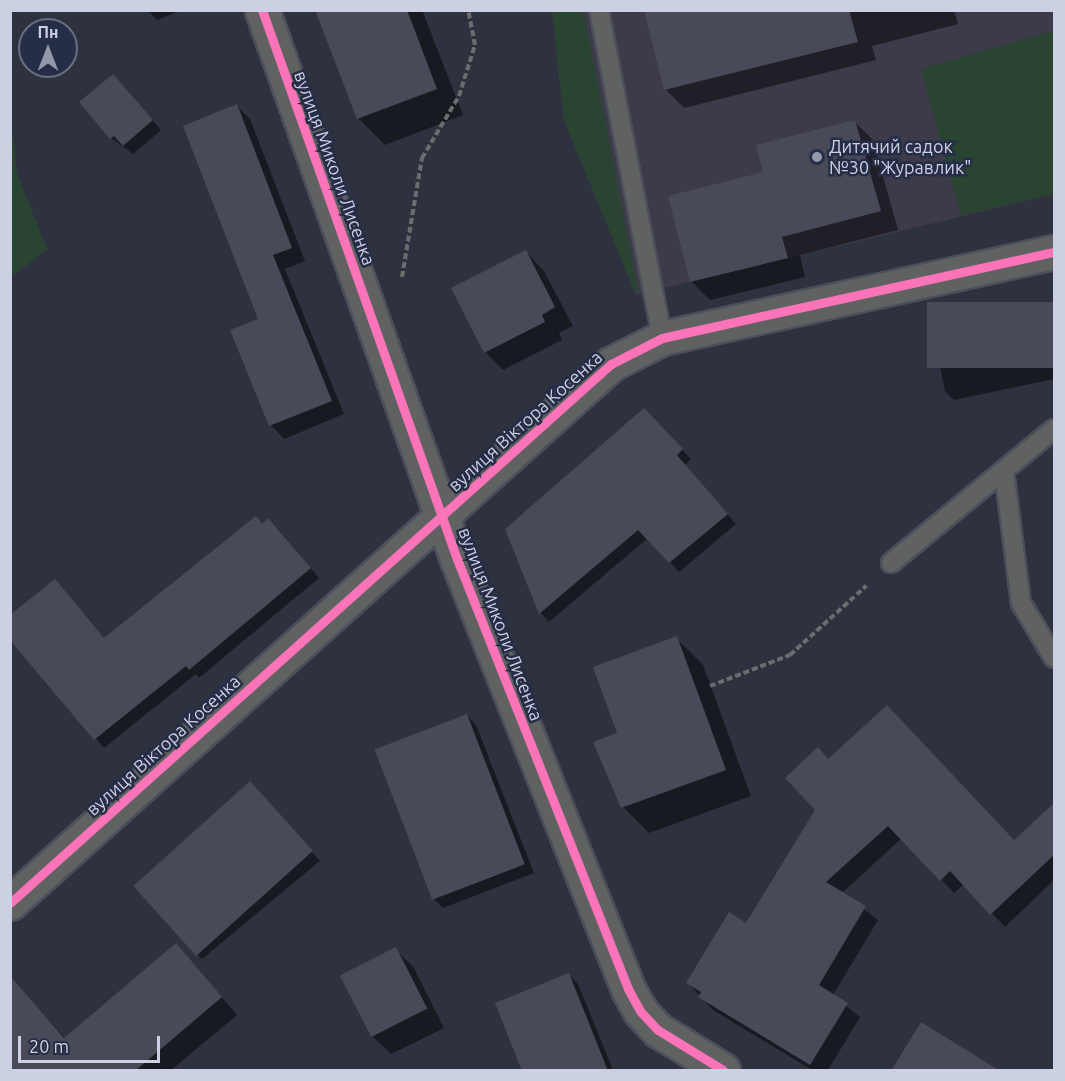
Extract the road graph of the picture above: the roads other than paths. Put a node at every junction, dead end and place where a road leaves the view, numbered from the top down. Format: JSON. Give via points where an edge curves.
{"nodes":[{"id":1,"x":262,"y":10,"type":"edge"},
{"id":2,"x":599,"y":10,"type":"edge"},
{"id":3,"x":1054,"y":252,"type":"edge"},
{"id":4,"x":662,"y":338,"type":"junction"},
{"id":5,"x":1054,"y":429,"type":"edge"},
{"id":6,"x":1004,"y":471,"type":"junction"},
{"id":7,"x":442,"y":518,"type":"junction"},
{"id":8,"x":891,"y":564,"type":"road end"},
{"id":9,"x":1054,"y":658,"type":"edge"},
{"id":10,"x":10,"y":903,"type":"edge"},
{"id":11,"x":723,"y":1071,"type":"edge"}],
"edges":[{"from":1,"to":7,"type":"street","name":"вулиця Миколи Лисенка"},
{"from":2,"to":4,"type":"lane"},
{"from":3,"to":4,"type":"street","name":"вулиця Віктора Косенка"},
{"from":4,"to":7,"type":"street","name":"вулиця Віктора Косенка","via":[[611,364]]},
{"from":5,"to":6,"type":"lane"},
{"from":6,"to":8,"type":"lane"},
{"from":6,"to":9,"type":"lane","via":[[1022,603]]},
{"from":7,"to":10,"type":"street","name":"вулиця Віктора Косенка"},
{"from":7,"to":11,"type":"street","name":"вулиця Миколи Лисенка","via":[[628,989],[640,1011],[658,1030]]}]}
